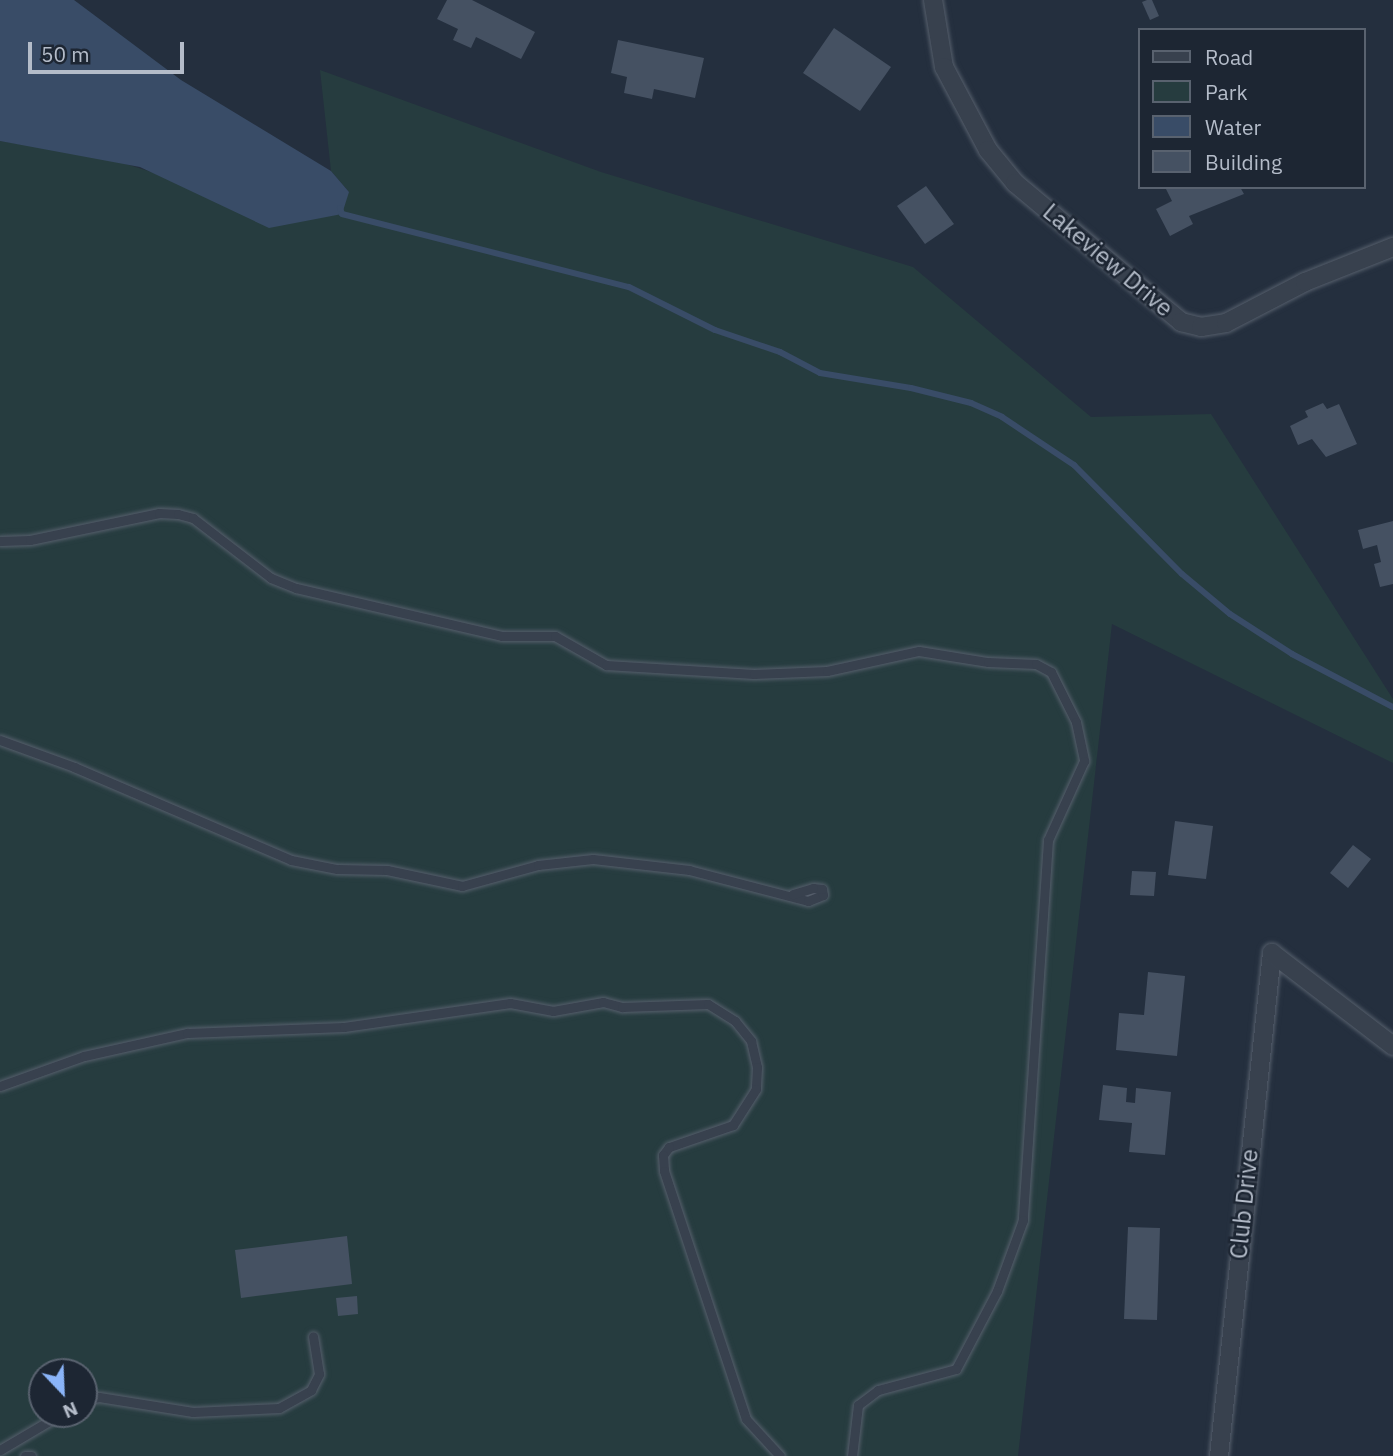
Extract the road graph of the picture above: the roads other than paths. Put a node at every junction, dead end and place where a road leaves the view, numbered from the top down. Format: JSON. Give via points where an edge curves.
{"nodes":[{"id":1,"x":933,"y":0,"type":"edge"},
{"id":2,"x":1393,"y":247,"type":"edge"},
{"id":3,"x":0,"y":541,"type":"edge"},
{"id":4,"x":2,"y":743,"type":"edge"},
{"id":5,"x":793,"y":894,"type":"dead end"},
{"id":6,"x":1393,"y":1046,"type":"edge"},
{"id":7,"x":0,"y":1086,"type":"edge"},
{"id":8,"x":313,"y":1336,"type":"dead end"},
{"id":9,"x":98,"y":1397,"type":"edge"},
{"id":10,"x":37,"y":1428,"type":"edge"},
{"id":11,"x":0,"y":1450,"type":"edge"},
{"id":12,"x":25,"y":1456,"type":"edge"},
{"id":13,"x":31,"y":1456,"type":"edge"},
{"id":14,"x":780,"y":1456,"type":"edge"},
{"id":15,"x":852,"y":1456,"type":"edge"},
{"id":16,"x":1219,"y":1456,"type":"edge"}],
"edges":[{"from":1,"to":2,"type":"street","name":"Lakeview Drive","via":[[944,67],[988,150],[1015,183],[1181,323],[1201,327],[1226,323],[1305,282]]},
{"from":3,"to":15,"type":"lane","via":[[30,540],[159,513],[178,514],[193,518],[271,578],[296,588],[502,636],[555,636],[606,665],[754,674],[827,671],[919,652],[1036,664],[1051,673],[1076,722],[1084,761],[1048,840],[1023,1220],[997,1291],[956,1369],[878,1390],[858,1405]]},
{"from":4,"to":5,"type":"lane","via":[[74,767],[291,860],[337,869],[387,870],[462,886],[538,864],[593,859],[689,870]]},
{"from":6,"to":16,"type":"street","name":"Club Drive","via":[[1272,953]]},
{"from":7,"to":14,"type":"lane","via":[[84,1056],[187,1033],[344,1027],[510,1003],[553,1011],[603,1002],[622,1007],[708,1004],[735,1021],[751,1041],[756,1089],[733,1125],[669,1147],[663,1155],[664,1171],[746,1419]]},
{"from":8,"to":9,"type":"lane","via":[[319,1374],[311,1390],[279,1409],[193,1412]]},
{"from":10,"to":11,"type":"lane"},
{"from":12,"to":13,"type":"lane"}]}
